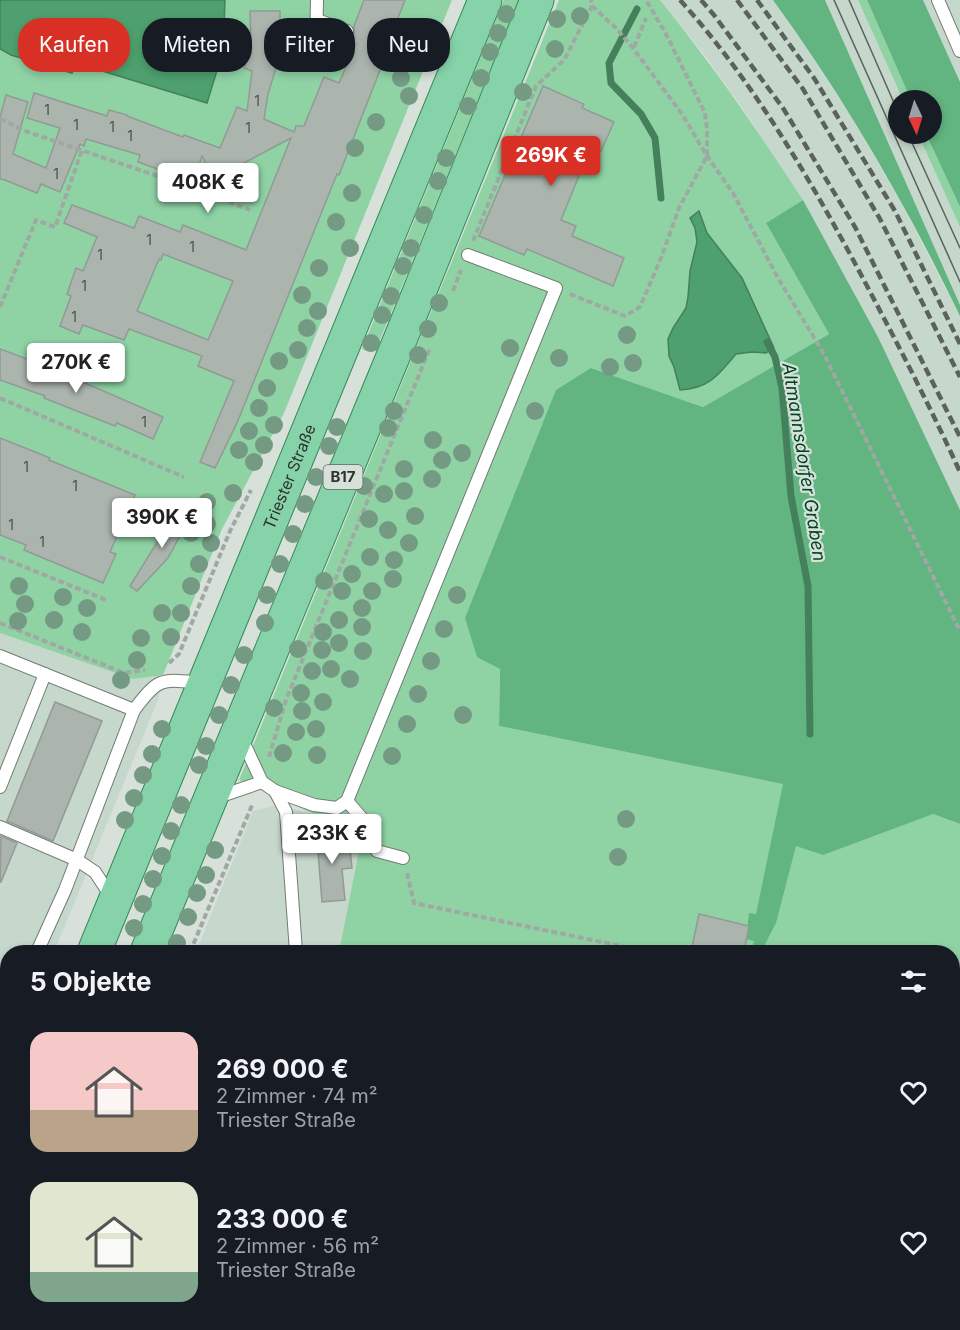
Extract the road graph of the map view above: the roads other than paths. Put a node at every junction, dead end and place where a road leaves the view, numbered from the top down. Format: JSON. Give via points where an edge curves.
{"nodes":[{"id":1,"x":317,"y":0,"type":"edge"},
{"id":2,"x":485,"y":0,"type":"edge"},
{"id":3,"x":537,"y":0,"type":"edge"},
{"id":4,"x":938,"y":0,"type":"edge"},
{"id":5,"x":317,"y":18,"type":"edge"},
{"id":6,"x":960,"y":51,"type":"edge"},
{"id":7,"x":468,"y":255,"type":"road end"},
{"id":8,"x":0,"y":656,"type":"edge"},
{"id":9,"x":45,"y":674,"type":"junction"},
{"id":10,"x":204,"y":683,"type":"junction"},
{"id":11,"x":134,"y":710,"type":"junction"},
{"id":12,"x":238,"y":731,"type":"junction"},
{"id":13,"x":262,"y":782,"type":"junction"},
{"id":14,"x":0,"y":787,"type":"edge"},
{"id":15,"x":275,"y":791,"type":"junction"},
{"id":16,"x":209,"y":800,"type":"junction"},
{"id":17,"x":347,"y":801,"type":"junction"},
{"id":18,"x":0,"y":827,"type":"edge"},
{"id":19,"x":404,"y":858,"type":"road end"},
{"id":20,"x":77,"y":860,"type":"junction"},
{"id":21,"x":115,"y":904,"type":"junction"},
{"id":22,"x":40,"y":945,"type":"edge"},
{"id":23,"x":97,"y":945,"type":"edge"},
{"id":24,"x":150,"y":945,"type":"edge"},
{"id":25,"x":296,"y":945,"type":"edge"}],
"edges":[{"from":1,"to":5,"type":"lane"},
{"from":2,"to":10,"type":"main road","name":"Triester Straße"},
{"from":3,"to":12,"type":"main road","number":"B17"},
{"from":4,"to":6,"type":"lane"},
{"from":7,"to":17,"type":"lane","via":[[556,288]]},
{"from":8,"to":9,"type":"lane"},
{"from":9,"to":11,"type":"lane"},
{"from":9,"to":14,"type":"lane"},
{"from":10,"to":11,"type":"lane","via":[[158,683]]},
{"from":10,"to":21,"type":"main road","name":"Triester Straße"},
{"from":11,"to":20,"type":"lane"},
{"from":12,"to":13,"type":"lane"},
{"from":12,"to":16,"type":"main road","number":"B17"},
{"from":13,"to":15,"type":"lane"},
{"from":13,"to":16,"type":"lane"},
{"from":15,"to":17,"type":"lane","via":[[314,805],[337,808]]},
{"from":15,"to":25,"type":"lane","via":[[286,812]]},
{"from":16,"to":24,"type":"main road","number":"B17"},
{"from":17,"to":19,"type":"lane","via":[[372,830],[377,851]]},
{"from":18,"to":20,"type":"lane"},
{"from":20,"to":21,"type":"lane","via":[[95,872]]},
{"from":20,"to":22,"type":"lane"},
{"from":21,"to":23,"type":"main road","name":"Triester Straße"}]}
